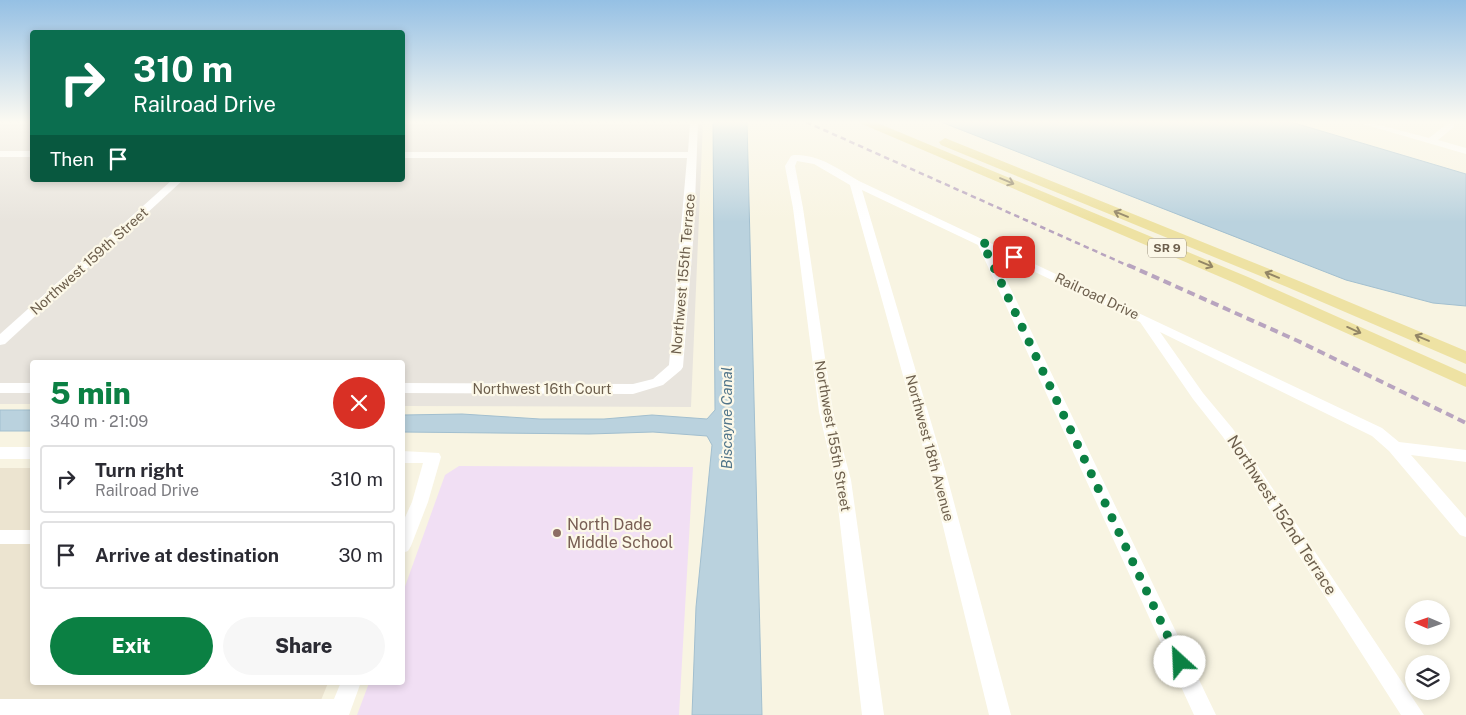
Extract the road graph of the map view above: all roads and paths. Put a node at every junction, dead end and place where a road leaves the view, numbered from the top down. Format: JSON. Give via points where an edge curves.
{"nodes":[{"id":1,"x":692,"y":155,"type":"edge"},
{"id":2,"x":946,"y":155,"type":"edge"},
{"id":3,"x":977,"y":155,"type":"edge"},
{"id":4,"x":794,"y":158,"type":"joint"},
{"id":5,"x":176,"y":182,"type":"edge"},
{"id":6,"x":855,"y":182,"type":"junction"},
{"id":7,"x":982,"y":242,"type":"junction"},
{"id":8,"x":1144,"y":319,"type":"junction"},
{"id":9,"x":0,"y":341,"type":"edge"},
{"id":10,"x":1466,"y":358,"type":"edge"},
{"id":11,"x":676,"y":367,"type":"joint"},
{"id":12,"x":1466,"y":381,"type":"edge"},
{"id":13,"x":0,"y":388,"type":"edge"},
{"id":14,"x":30,"y":388,"type":"edge"},
{"id":15,"x":405,"y":388,"type":"edge"},
{"id":16,"x":1395,"y":447,"type":"junction"},
{"id":17,"x":0,"y":452,"type":"edge"},
{"id":18,"x":30,"y":453,"type":"edge"},
{"id":19,"x":1466,"y":456,"type":"edge"},
{"id":20,"x":405,"y":457,"type":"edge"},
{"id":21,"x":1466,"y":530,"type":"edge"},
{"id":22,"x":0,"y":537,"type":"edge"},
{"id":23,"x":30,"y":537,"type":"edge"},
{"id":24,"x":405,"y":537,"type":"edge"},
{"id":25,"x":349,"y":685,"type":"edge"},
{"id":26,"x":0,"y":709,"type":"edge"},
{"id":27,"x":339,"y":712,"type":"edge"},
{"id":28,"x":874,"y":715,"type":"edge"},
{"id":29,"x":1000,"y":715,"type":"edge"},
{"id":30,"x":1205,"y":715,"type":"edge"},
{"id":31,"x":1413,"y":715,"type":"edge"}],
"edges":[{"from":1,"to":11,"type":"street","name":"Northwest 155th Terrace"},
{"from":2,"to":12,"type":"main road","number":"SR 9","one_way":true,"via":[[1222,271]]},
{"from":10,"to":3,"type":"main road","number":"SR 9","one_way":true},
{"from":4,"to":6,"type":"street","name":"Railroad Drive","via":[[804,157]]},
{"from":4,"to":28,"type":"street","name":"Northwest 155th Street","via":[[790,166],[826,412],[842,480]]},
{"from":5,"to":9,"type":"street","name":"Northwest 159th Street"},
{"from":6,"to":7,"type":"street","name":"Railroad Drive"},
{"from":6,"to":29,"type":"street","name":"Northwest 18th Avenue","via":[[936,469]]},
{"from":7,"to":8,"type":"street","name":"Railroad Drive"},
{"from":7,"to":30,"type":"street"},
{"from":8,"to":16,"type":"street","name":"Railroad Drive","via":[[1377,432]]},
{"from":8,"to":31,"type":"street","name":"Northwest 152nd Terrace","via":[[1228,433]]},
{"from":11,"to":15,"type":"street","name":"Northwest 16th Court","via":[[658,382],[633,389]]},
{"from":13,"to":14,"type":"street"},
{"from":16,"to":19,"type":"street"},
{"from":16,"to":21,"type":"street","name":"Railroad Drive"},
{"from":17,"to":18,"type":"street"},
{"from":20,"to":24,"type":"street","via":[[433,457],[420,502]]},
{"from":22,"to":23,"type":"street"},
{"from":25,"to":27,"type":"street"},
{"from":26,"to":27,"type":"street"}]}
